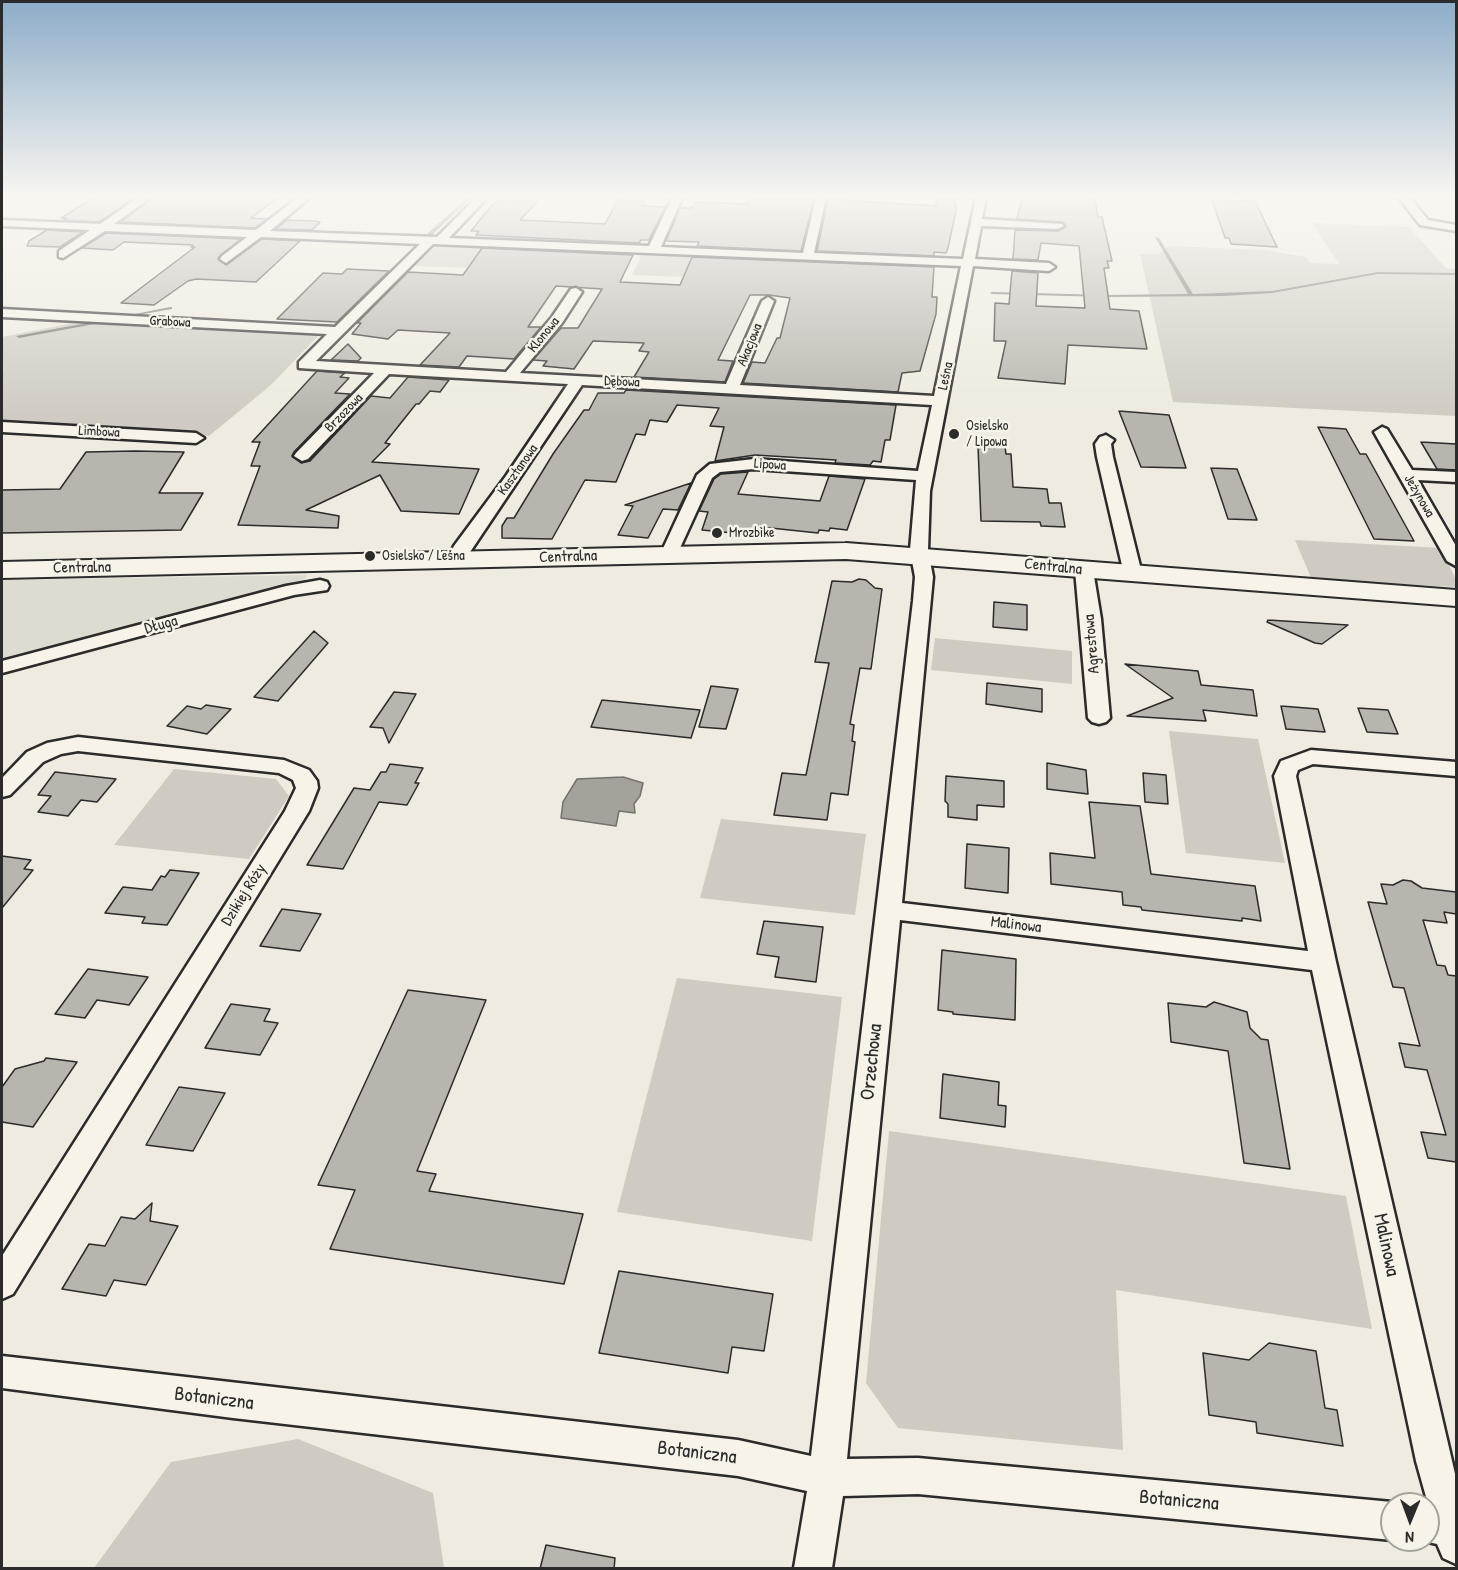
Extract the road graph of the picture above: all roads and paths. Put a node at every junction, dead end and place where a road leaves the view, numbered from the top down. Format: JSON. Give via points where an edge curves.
{"nodes":[{"id":1,"x":402,"y":271,"type":"edge"},
{"id":2,"x":966,"y":271,"type":"edge"},
{"id":3,"x":576,"y":292,"type":"dead end"},
{"id":4,"x":768,"y":301,"type":"dead end"},
{"id":5,"x":2,"y":312,"type":"edge"},
{"id":6,"x":338,"y":331,"type":"junction"},
{"id":7,"x":385,"y":370,"type":"junction"},
{"id":8,"x":510,"y":376,"type":"junction"},
{"id":9,"x":579,"y":380,"type":"junction"},
{"id":10,"x":732,"y":388,"type":"junction"},
{"id":11,"x":940,"y":401,"type":"junction"},
{"id":12,"x":2,"y":427,"type":"edge"},
{"id":13,"x":1382,"y":432,"type":"dead end"},
{"id":14,"x":196,"y":438,"type":"dead end"},
{"id":15,"x":1106,"y":440,"type":"dead end"},
{"id":16,"x":302,"y":456,"type":"dead end"},
{"id":17,"x":1407,"y":475,"type":"junction"},
{"id":18,"x":925,"y":476,"type":"junction"},
{"id":19,"x":1456,"y":477,"type":"edge"},
{"id":20,"x":669,"y":555,"type":"junction"},
{"id":21,"x":920,"y":555,"type":"junction"},
{"id":22,"x":456,"y":560,"type":"junction"},
{"id":23,"x":1456,"y":561,"type":"edge"},
{"id":24,"x":2,"y":570,"type":"edge"},
{"id":25,"x":1084,"y":570,"type":"junction"},
{"id":26,"x":1133,"y":574,"type":"junction"},
{"id":27,"x":320,"y":586,"type":"dead end"},
{"id":28,"x":1456,"y":598,"type":"edge"},
{"id":29,"x":2,"y":667,"type":"edge"},
{"id":30,"x":1099,"y":718,"type":"dead end"},
{"id":31,"x":1456,"y":769,"type":"edge"},
{"id":32,"x":2,"y":790,"type":"edge"},
{"id":33,"x":888,"y":910,"type":"junction"},
{"id":34,"x":1323,"y":962,"type":"junction"},
{"id":35,"x":2,"y":1284,"type":"edge"},
{"id":36,"x":2,"y":1372,"type":"edge"},
{"id":37,"x":827,"y":1478,"type":"junction"},
{"id":38,"x":1380,"y":1520,"type":"edge"},
{"id":39,"x":1448,"y":1531,"type":"edge"},
{"id":40,"x":813,"y":1569,"type":"edge"}],
"edges":[{"from":1,"to":6,"type":"street"},
{"from":2,"to":11,"type":"street","name":"Leśna"},
{"from":3,"to":8,"type":"street","name":"Klonowa"},
{"from":4,"to":10,"type":"street","name":"Akacjowa"},
{"from":5,"to":6,"type":"street","name":"Grabowa"},
{"from":6,"to":7,"type":"street","name":"Dębowa","via":[[304,365]]},
{"from":7,"to":8,"type":"street","name":"Dębowa"},
{"from":7,"to":16,"type":"street","name":"Brzozowa"},
{"from":8,"to":9,"type":"street","name":"Dębowa"},
{"from":9,"to":10,"type":"street","name":"Dębowa"},
{"from":9,"to":22,"type":"street","name":"Kasztanowa"},
{"from":10,"to":11,"type":"street","name":"Dębowa"},
{"from":11,"to":18,"type":"street","name":"Leśna"},
{"from":12,"to":14,"type":"street","name":"Limbowa"},
{"from":13,"to":17,"type":"street","name":"Jeżynowa"},
{"from":15,"to":26,"type":"street","via":[[1105,457]]},
{"from":17,"to":19,"type":"street"},
{"from":17,"to":23,"type":"street","name":"Jeżynowa"},
{"from":18,"to":20,"type":"street","name":"Lipowa","via":[[754,464],[716,467],[705,475]]},
{"from":18,"to":21,"type":"street","name":"Leśna"},
{"from":20,"to":21,"type":"street","name":"Centralna","via":[[846,551]]},
{"from":20,"to":22,"type":"street","name":"Centralna"},
{"from":21,"to":25,"type":"street","name":"Centralna"},
{"from":21,"to":33,"type":"street","name":"Orzechowa","via":[[922,601]]},
{"from":22,"to":24,"type":"street","name":"Centralna"},
{"from":25,"to":26,"type":"street","name":"Centralna"},
{"from":25,"to":30,"type":"street","name":"Agrestowa"},
{"from":26,"to":28,"type":"street","name":"Centralna"},
{"from":27,"to":29,"type":"street","name":"Długa"},
{"from":31,"to":34,"type":"street","name":"Malinowa","via":[[1329,756],[1311,757],[1289,766],[1285,785]]},
{"from":32,"to":35,"type":"street","name":"Dzikiej Róży","via":[[35,757],[78,744],[284,767],[301,776],[307,788],[297,811]]},
{"from":33,"to":34,"type":"street","name":"Malinowa"},
{"from":33,"to":37,"type":"street","name":"Orzechowa"},
{"from":34,"to":39,"type":"street","name":"Malinowa"},
{"from":36,"to":37,"type":"street","name":"Botaniczna","via":[[738,1458]]},
{"from":37,"to":38,"type":"street","name":"Botaniczna","via":[[918,1476]]},
{"from":37,"to":40,"type":"street","name":"Orzechowa"}]}
